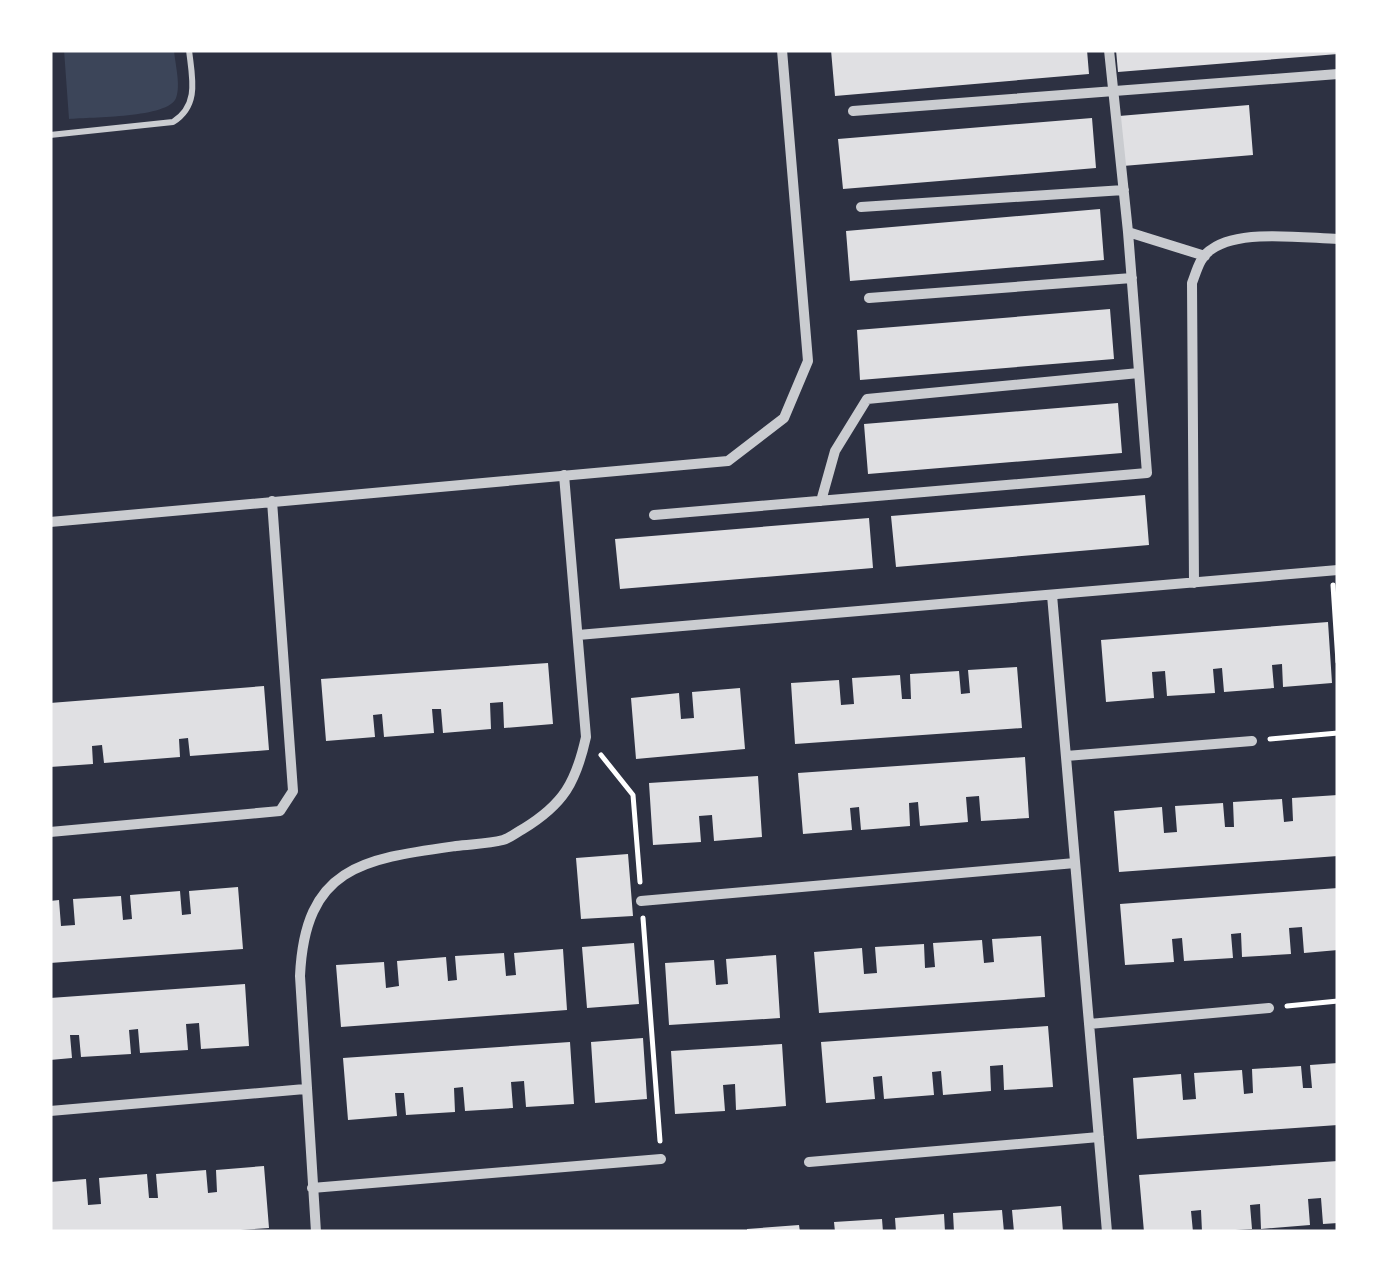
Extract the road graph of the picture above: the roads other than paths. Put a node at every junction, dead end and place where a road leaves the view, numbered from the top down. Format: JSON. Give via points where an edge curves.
{"nodes":[{"id":1,"x":189,"y":50,"type":"edge"},
{"id":2,"x":782,"y":50,"type":"edge"},
{"id":3,"x":1109,"y":50,"type":"edge"},
{"id":4,"x":1338,"y":74,"type":"edge"},
{"id":5,"x":1113,"y":92,"type":"junction"},
{"id":6,"x":853,"y":111,"type":"dead end"},
{"id":7,"x":50,"y":135,"type":"edge"},
{"id":8,"x":1124,"y":190,"type":"junction"},
{"id":9,"x":861,"y":206,"type":"dead end"},
{"id":10,"x":1128,"y":232,"type":"junction"},
{"id":11,"x":1338,"y":238,"type":"edge"},
{"id":12,"x":1204,"y":256,"type":"junction"},
{"id":13,"x":1132,"y":278,"type":"junction"},
{"id":14,"x":868,"y":298,"type":"dead end"},
{"id":15,"x":1139,"y":373,"type":"junction"},
{"id":16,"x":564,"y":475,"type":"junction"},
{"id":17,"x":272,"y":501,"type":"junction"},
{"id":18,"x":821,"y":501,"type":"junction"},
{"id":19,"x":654,"y":515,"type":"dead end"},
{"id":20,"x":50,"y":522,"type":"edge"},
{"id":21,"x":1335,"y":570,"type":"edge"},
{"id":22,"x":1194,"y":582,"type":"junction"},
{"id":23,"x":1052,"y":595,"type":"junction"},
{"id":24,"x":578,"y":636,"type":"junction"},
{"id":25,"x":1252,"y":741,"type":"road end"},
{"id":26,"x":1066,"y":756,"type":"junction"},
{"id":27,"x":50,"y":832,"type":"edge"},
{"id":28,"x":1075,"y":863,"type":"junction"},
{"id":29,"x":642,"y":900,"type":"road end"},
{"id":30,"x":1269,"y":1008,"type":"road end"},
{"id":31,"x":1089,"y":1024,"type":"junction"},
{"id":32,"x":305,"y":1089,"type":"junction"},
{"id":33,"x":50,"y":1111,"type":"edge"},
{"id":34,"x":1099,"y":1137,"type":"junction"},
{"id":35,"x":661,"y":1160,"type":"road end"},
{"id":36,"x":808,"y":1162,"type":"dead end"},
{"id":37,"x":312,"y":1188,"type":"junction"},
{"id":38,"x":316,"y":1232,"type":"edge"},
{"id":39,"x":1107,"y":1232,"type":"edge"}],
"edges":[{"from":1,"to":7,"type":"lane","via":[[193,92],[173,122]]},
{"from":2,"to":16,"type":"street","via":[[808,361],[784,418],[728,461]]},
{"from":3,"to":5,"type":"street"},
{"from":4,"to":5,"type":"street"},
{"from":5,"to":6,"type":"street"},
{"from":5,"to":8,"type":"street"},
{"from":8,"to":9,"type":"street"},
{"from":8,"to":10,"type":"street"},
{"from":10,"to":12,"type":"street"},
{"from":10,"to":13,"type":"street"},
{"from":11,"to":12,"type":"street","via":[[1227,240]]},
{"from":12,"to":22,"type":"street","via":[[1192,283]]},
{"from":13,"to":14,"type":"street"},
{"from":13,"to":15,"type":"street"},
{"from":15,"to":18,"type":"street","via":[[866,399],[835,450]]},
{"from":15,"to":18,"type":"street","via":[[1147,473]]},
{"from":16,"to":17,"type":"street"},
{"from":16,"to":24,"type":"street"},
{"from":17,"to":20,"type":"street"},
{"from":17,"to":27,"type":"street","via":[[293,790],[280,811]]},
{"from":18,"to":19,"type":"street"},
{"from":21,"to":22,"type":"street"},
{"from":22,"to":23,"type":"street"},
{"from":23,"to":24,"type":"street"},
{"from":23,"to":26,"type":"street"},
{"from":24,"to":32,"type":"street","via":[[586,737],[579,770],[561,801],[505,840],[390,855],[359,866],[330,885],[313,910],[302,939]]},
{"from":25,"to":26,"type":"street"},
{"from":26,"to":28,"type":"street"},
{"from":28,"to":29,"type":"street"},
{"from":28,"to":31,"type":"street"},
{"from":30,"to":31,"type":"street"},
{"from":31,"to":34,"type":"street"},
{"from":32,"to":33,"type":"street"},
{"from":32,"to":37,"type":"street"},
{"from":34,"to":36,"type":"street"},
{"from":34,"to":39,"type":"street"},
{"from":35,"to":37,"type":"street"},
{"from":37,"to":38,"type":"street"}]}
